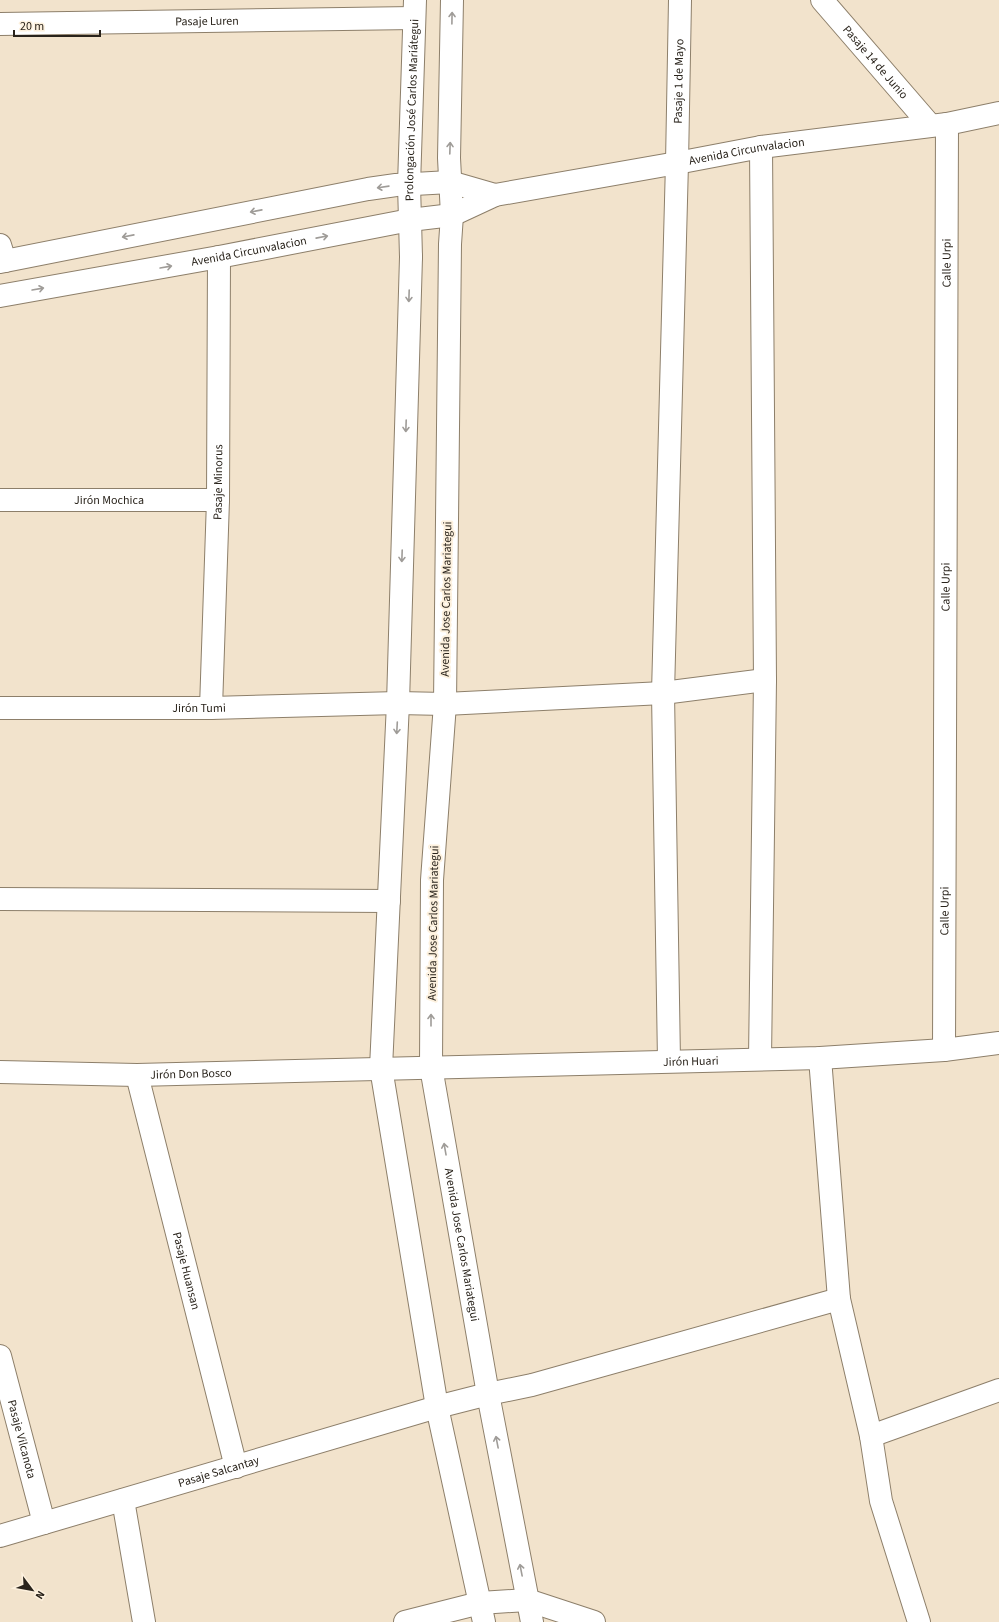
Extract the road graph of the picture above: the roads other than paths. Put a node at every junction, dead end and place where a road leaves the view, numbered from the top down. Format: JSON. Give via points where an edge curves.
{"nodes":[{"id":1,"x":452,"y":0,"type":"edge"},
{"id":2,"x":680,"y":0,"type":"edge"},
{"id":3,"x":822,"y":0,"type":"edge"},
{"id":4,"x":414,"y":9,"type":"edge"},
{"id":5,"x":0,"y":24,"type":"edge"},
{"id":6,"x":999,"y":113,"type":"edge"},
{"id":7,"x":938,"y":124,"type":"junction"},
{"id":8,"x":761,"y":147,"type":"junction"},
{"id":9,"x":678,"y":163,"type":"junction"},
{"id":10,"x":450,"y":182,"type":"junction"},
{"id":11,"x":409,"y":184,"type":"junction"},
{"id":12,"x":495,"y":195,"type":"junction"},
{"id":13,"x":452,"y":215,"type":"junction"},
{"id":14,"x":410,"y":220,"type":"junction"},
{"id":15,"x":2,"y":256,"type":"edge"},
{"id":16,"x":219,"y":258,"type":"junction"},
{"id":17,"x":0,"y":296,"type":"edge"},
{"id":18,"x":0,"y":500,"type":"edge"},
{"id":19,"x":218,"y":500,"type":"junction"},
{"id":20,"x":765,"y":680,"type":"junction"},
{"id":21,"x":663,"y":693,"type":"junction"},
{"id":22,"x":398,"y":703,"type":"junction"},
{"id":23,"x":445,"y":704,"type":"junction"},
{"id":24,"x":0,"y":708,"type":"edge"},
{"id":25,"x":210,"y":708,"type":"junction"},
{"id":26,"x":0,"y":899,"type":"edge"},
{"id":27,"x":389,"y":900,"type":"junction"},
{"id":28,"x":999,"y":1043,"type":"edge"},
{"id":29,"x":944,"y":1050,"type":"junction"},
{"id":30,"x":820,"y":1058,"type":"junction"},
{"id":31,"x":760,"y":1060,"type":"junction"},
{"id":32,"x":669,"y":1061,"type":"junction"},
{"id":33,"x":431,"y":1067,"type":"junction"},
{"id":34,"x":381,"y":1068,"type":"junction"},
{"id":35,"x":0,"y":1072,"type":"edge"},
{"id":36,"x":137,"y":1075,"type":"junction"},
{"id":37,"x":839,"y":1299,"type":"junction"},
{"id":38,"x":0,"y":1356,"type":"edge"},
{"id":39,"x":999,"y":1390,"type":"edge"},
{"id":40,"x":488,"y":1394,"type":"junction"},
{"id":41,"x":438,"y":1407,"type":"junction"},
{"id":42,"x":871,"y":1436,"type":"junction"},
{"id":43,"x":236,"y":1467,"type":"junction"},
{"id":44,"x":123,"y":1500,"type":"junction"},
{"id":45,"x":44,"y":1523,"type":"junction"},
{"id":46,"x":0,"y":1536,"type":"edge"},
{"id":47,"x":527,"y":1600,"type":"junction"},
{"id":48,"x":482,"y":1612,"type":"edge"},
{"id":49,"x":144,"y":1622,"type":"edge"},
{"id":50,"x":405,"y":1622,"type":"edge"},
{"id":51,"x":532,"y":1622,"type":"edge"},
{"id":52,"x":594,"y":1622,"type":"edge"},
{"id":53,"x":919,"y":1622,"type":"edge"}],
"edges":[{"from":10,"to":1,"type":"street","one_way":true},
{"from":2,"to":9,"type":"street","name":"Pasaje 1 de Mayo"},
{"from":3,"to":7,"type":"street","name":"Pasaje 14 de Junio"},
{"from":4,"to":5,"type":"street","name":"Pasaje Luren"},
{"from":4,"to":11,"type":"street","name":"Prolongación José Carlos Mariátegui"},
{"from":6,"to":7,"type":"street","name":"Avenida Circunvalacion"},
{"from":7,"to":8,"type":"street","name":"Avenida Circunvalacion"},
{"from":7,"to":29,"type":"street","name":"Calle Urpi"},
{"from":8,"to":9,"type":"street","name":"Avenida Circunvalacion"},
{"from":8,"to":20,"type":"street"},
{"from":9,"to":12,"type":"street","name":"Avenida Circunvalacion"},
{"from":9,"to":21,"type":"street","name":"Pasaje 1 de Mayo"},
{"from":10,"to":11,"type":"street","name":"Avenida Circunvalacion"},
{"from":10,"to":12,"type":"street","name":"Avenida Circunvalacion"},
{"from":10,"to":13,"type":"street"},
{"from":11,"to":14,"type":"street","name":"Prolongación José Carlos Mariátegui"},
{"from":11,"to":15,"type":"street","name":"Avenida Circunvalacion","one_way":true,"via":[[368,189]]},
{"from":12,"to":13,"type":"street","name":"Avenida Circunvalacion"},
{"from":13,"to":14,"type":"street","name":"Avenida Circunvalacion"},
{"from":13,"to":23,"type":"street","name":"Avenida Jose Carlos Mariategui"},
{"from":16,"to":14,"type":"street","name":"Avenida Circunvalacion","one_way":true},
{"from":14,"to":22,"type":"street","one_way":true},
{"from":17,"to":16,"type":"street","name":"Avenida Circunvalacion","one_way":true},
{"from":16,"to":19,"type":"street","name":"Pasaje Minorus"},
{"from":18,"to":19,"type":"street","name":"Jirón Mochica"},
{"from":19,"to":25,"type":"street","name":"Pasaje Minorus"},
{"from":20,"to":21,"type":"street","name":"Jirón Tumi"},
{"from":20,"to":31,"type":"street"},
{"from":21,"to":23,"type":"street","name":"Jirón Tumi"},
{"from":21,"to":32,"type":"street","name":"Pasaje 1 de Mayo"},
{"from":22,"to":23,"type":"street","name":"Jirón Tumi"},
{"from":22,"to":25,"type":"street","name":"Jirón Tumi"},
{"from":22,"to":27,"type":"street","one_way":true},
{"from":33,"to":23,"type":"street","name":"Avenida Jose Carlos Mariategui","one_way":true,"via":[[432,880]]},
{"from":24,"to":25,"type":"street","name":"Jirón Tumi"},
{"from":26,"to":27,"type":"street"},
{"from":27,"to":34,"type":"street"},
{"from":28,"to":29,"type":"street","name":"Jirón Huari"},
{"from":29,"to":30,"type":"street","name":"Jirón Huari"},
{"from":30,"to":31,"type":"street","name":"Jirón Huari"},
{"from":30,"to":37,"type":"street"},
{"from":31,"to":32,"type":"street","name":"Jirón Huari"},
{"from":32,"to":33,"type":"street","name":"Jirón Huari"},
{"from":33,"to":34,"type":"street","name":"Jirón Huari"},
{"from":40,"to":33,"type":"street","name":"Avenida Jose Carlos Mariategui","one_way":true},
{"from":34,"to":36,"type":"street","name":"Jirón Don Bosco"},
{"from":34,"to":41,"type":"street"},
{"from":35,"to":36,"type":"street","name":"Jirón Don Bosco"},
{"from":36,"to":43,"type":"street","name":"Pasaje Huansan"},
{"from":37,"to":40,"type":"street","name":"Pasaje Salcantay","via":[[532,1385]]},
{"from":37,"to":42,"type":"street"},
{"from":38,"to":45,"type":"street","name":"Pasaje Vilcanota"},
{"from":39,"to":42,"type":"street"},
{"from":40,"to":41,"type":"street","name":"Pasaje Salcantay"},
{"from":47,"to":40,"type":"street","name":"Avenida Jose Carlos Mariategui","one_way":true},
{"from":41,"to":43,"type":"street","name":"Pasaje Salcantay"},
{"from":41,"to":48,"type":"street"},
{"from":42,"to":53,"type":"street","via":[[880,1501]]},
{"from":43,"to":44,"type":"street","name":"Pasaje Salcantay"},
{"from":44,"to":45,"type":"street","name":"Pasaje Salcantay"},
{"from":44,"to":49,"type":"street"},
{"from":45,"to":46,"type":"street","name":"Pasaje Salcantay"},
{"from":47,"to":48,"type":"street"},
{"from":47,"to":51,"type":"street","name":"Avenida Jose Carlos Mariategui"},
{"from":47,"to":52,"type":"street"},
{"from":48,"to":50,"type":"street"}]}
